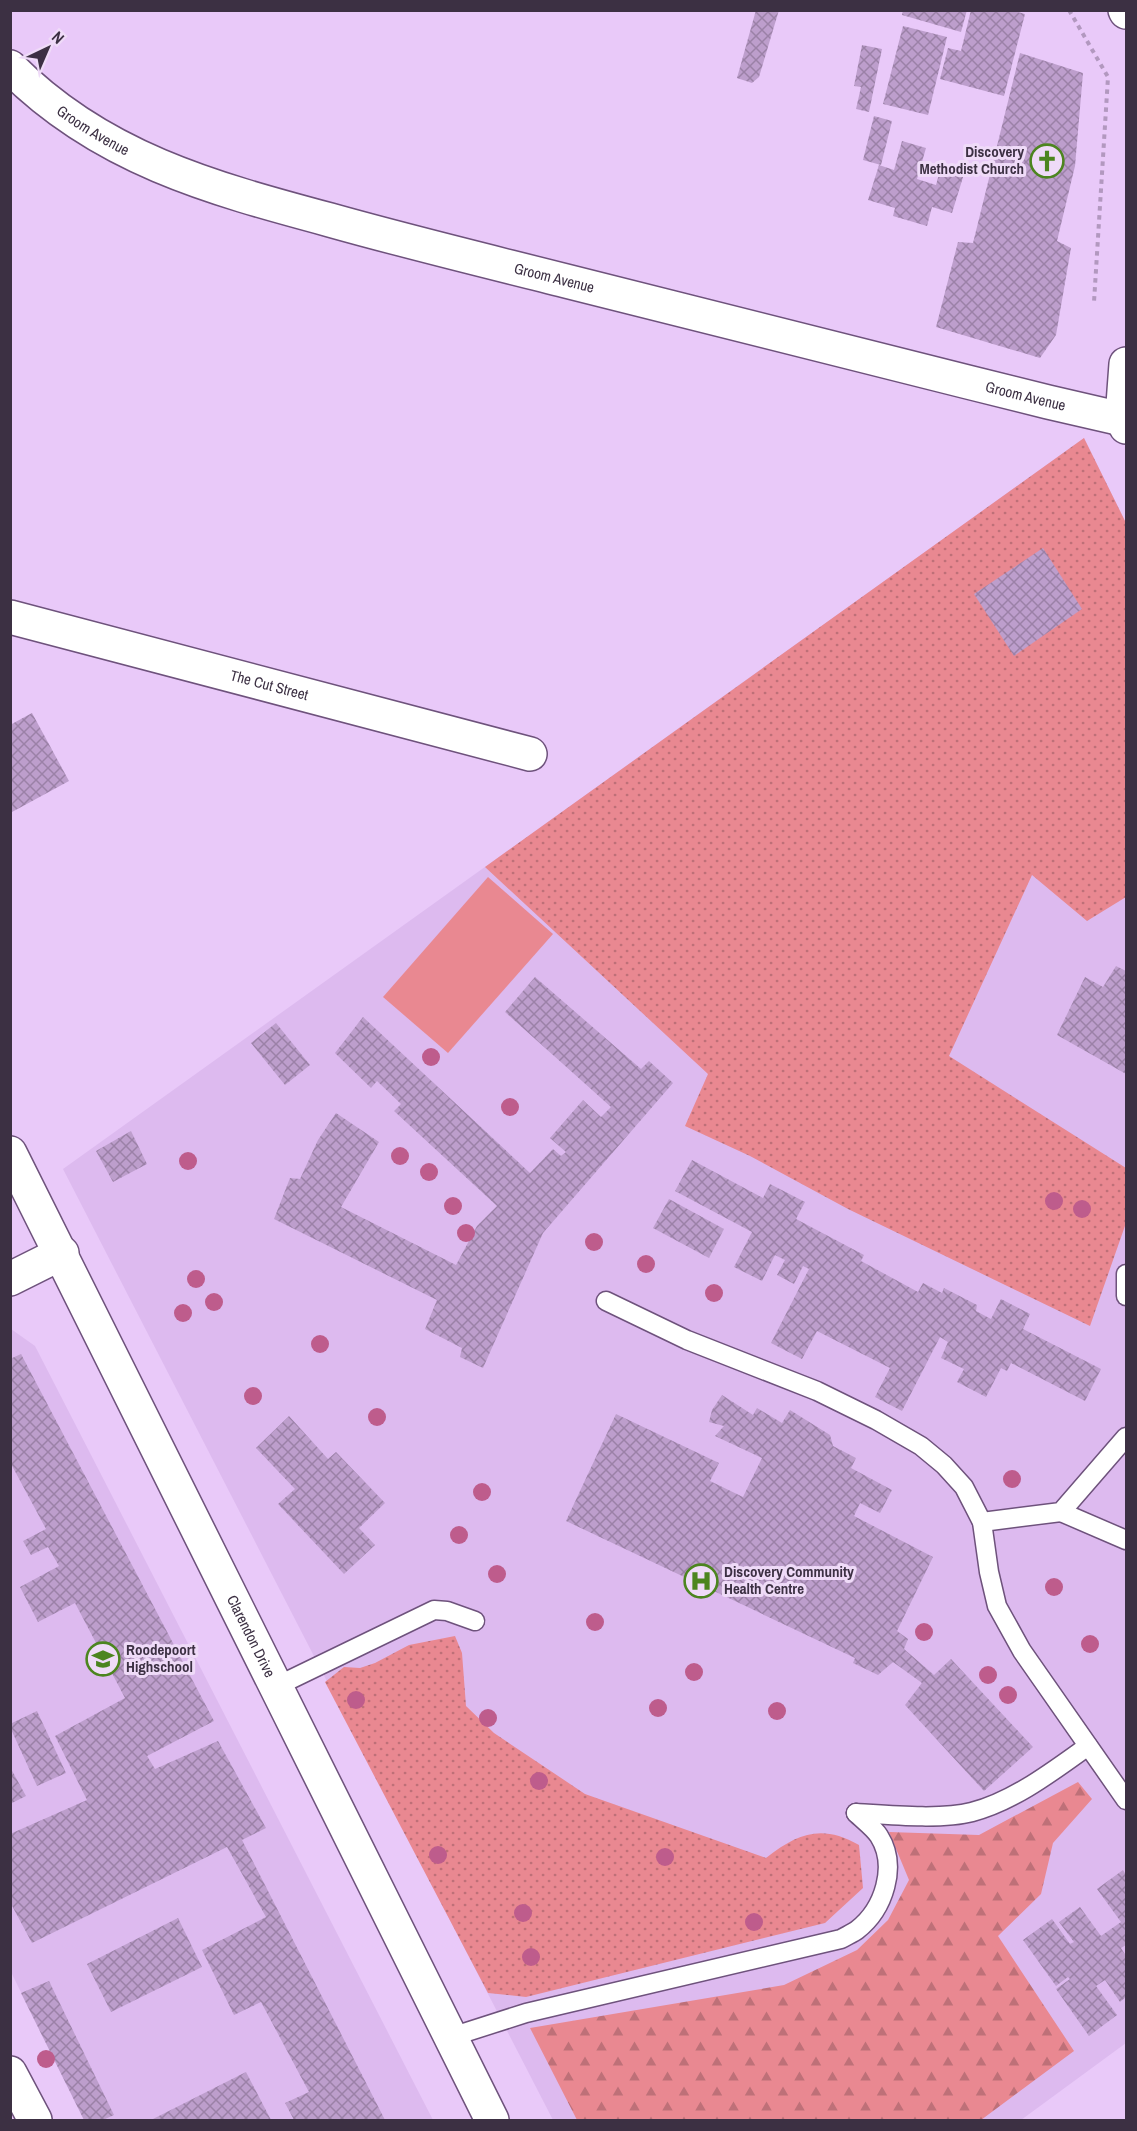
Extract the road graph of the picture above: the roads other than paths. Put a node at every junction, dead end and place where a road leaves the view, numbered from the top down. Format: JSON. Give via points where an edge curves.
{"nodes":[{"id":1,"x":10,"y":67,"type":"edge"},
{"id":2,"x":1126,"y":364,"type":"edge"},
{"id":3,"x":1125,"y":422,"type":"edge"},
{"id":4,"x":10,"y":617,"type":"edge"},
{"id":5,"x":530,"y":754,"type":"dead end"},
{"id":6,"x":10,"y":1153,"type":"edge"},
{"id":7,"x":62,"y":1253,"type":"junction"},
{"id":8,"x":1126,"y":1274,"type":"edge"},
{"id":9,"x":10,"y":1279,"type":"edge"},
{"id":10,"x":1126,"y":1296,"type":"edge"},
{"id":11,"x":606,"y":1301,"type":"dead end"},
{"id":12,"x":1126,"y":1437,"type":"edge"},
{"id":13,"x":1061,"y":1512,"type":"junction"},
{"id":14,"x":982,"y":1522,"type":"junction"},
{"id":15,"x":1126,"y":1540,"type":"edge"},
{"id":16,"x":475,"y":1621,"type":"dead end"},
{"id":17,"x":275,"y":1687,"type":"junction"},
{"id":18,"x":1088,"y":1746,"type":"junction"},
{"id":19,"x":1126,"y":1800,"type":"edge"},
{"id":20,"x":451,"y":2037,"type":"junction"},
{"id":21,"x":10,"y":2073,"type":"edge"},
{"id":22,"x":35,"y":2121,"type":"edge"},
{"id":23,"x":492,"y":2121,"type":"edge"}],
"edges":[{"from":1,"to":3,"type":"street","name":"Groom Avenue","via":[[33,90],[86,128],[139,158],[228,192]]},
{"from":2,"to":3,"type":"street"},
{"from":4,"to":5,"type":"street","name":"The Cut Street"},
{"from":6,"to":7,"type":"street","name":"Clarendon Drive"},
{"from":7,"to":9,"type":"street"},
{"from":7,"to":17,"type":"street","name":"Clarendon Drive"},
{"from":8,"to":10,"type":"lane"},
{"from":11,"to":14,"type":"lane","via":[[687,1340],[817,1391],[912,1441],[944,1465],[964,1487]]},
{"from":12,"to":13,"type":"lane"},
{"from":13,"to":14,"type":"lane"},
{"from":13,"to":15,"type":"lane"},
{"from":14,"to":18,"type":"lane","via":[[998,1606],[1022,1650]]},
{"from":16,"to":17,"type":"lane","via":[[434,1602]]},
{"from":17,"to":20,"type":"street","name":"Clarendon Drive"},
{"from":18,"to":19,"type":"lane"},
{"from":18,"to":20,"type":"lane","via":[[1049,1774],[971,1813],[856,1813],[879,1836],[888,1858],[887,1875],[876,1907],[858,1929],[841,1939],[526,2013]]},
{"from":20,"to":23,"type":"street","name":"Clarendon Drive"},
{"from":21,"to":22,"type":"street"}]}
